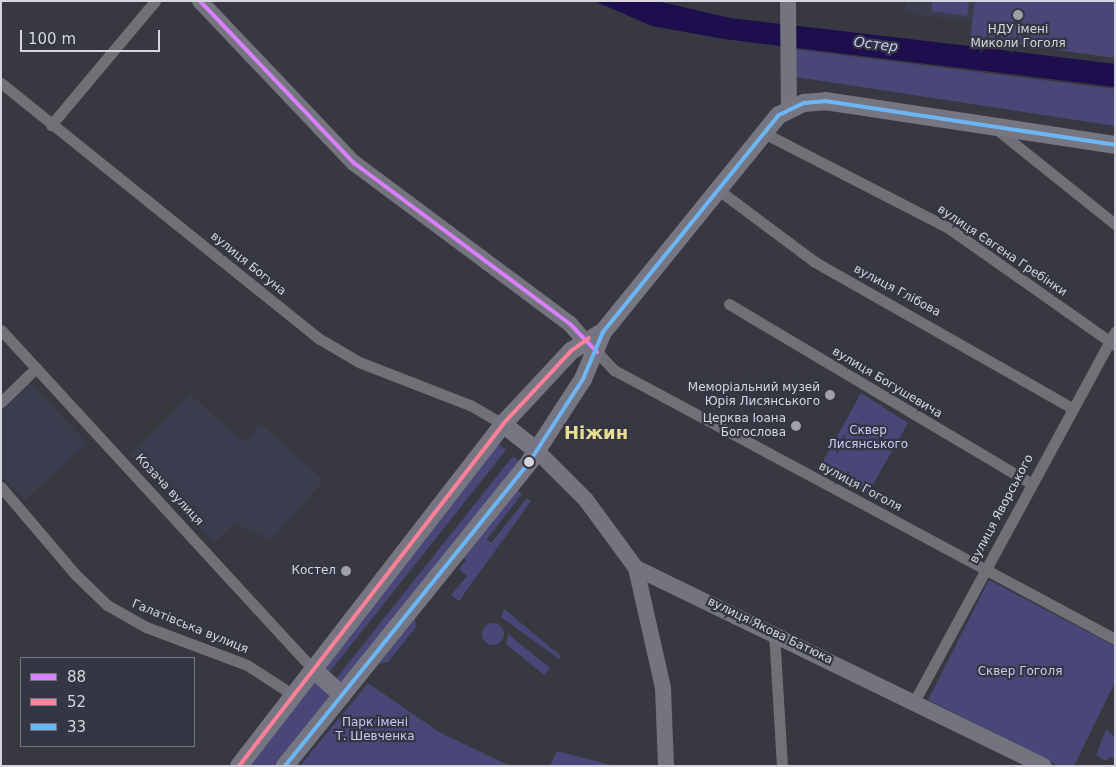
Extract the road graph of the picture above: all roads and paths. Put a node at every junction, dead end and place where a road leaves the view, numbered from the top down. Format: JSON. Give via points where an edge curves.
{"nodes":[{"id":1,"x":155,"y":1,"type":"edge"},
{"id":2,"x":200,"y":1,"type":"edge"},
{"id":3,"x":789,"y":4,"type":"edge"},
{"id":4,"x":1,"y":83,"type":"edge"},
{"id":5,"x":789,"y":109,"type":"junction"},
{"id":6,"x":51,"y":125,"type":"junction"},
{"id":7,"x":992,"y":126,"type":"junction"},
{"id":8,"x":766,"y":127,"type":"junction"},
{"id":9,"x":1115,"y":145,"type":"edge"},
{"id":10,"x":716,"y":188,"type":"junction"},
{"id":11,"x":1115,"y":224,"type":"edge"},
{"id":12,"x":729,"y":304,"type":"dead end"},
{"id":13,"x":1,"y":330,"type":"edge"},
{"id":14,"x":603,"y":332,"type":"junction"},
{"id":15,"x":584,"y":340,"type":"junction"},
{"id":16,"x":1113,"y":340,"type":"edge"},
{"id":17,"x":597,"y":352,"type":"junction"},
{"id":18,"x":36,"y":368,"type":"junction"},
{"id":19,"x":1,"y":402,"type":"edge"},
{"id":20,"x":1072,"y":408,"type":"junction"},
{"id":21,"x":503,"y":424,"type":"junction"},
{"id":22,"x":536,"y":450,"type":"junction"},
{"id":23,"x":1032,"y":484,"type":"junction"},
{"id":24,"x":1,"y":487,"type":"edge"},
{"id":25,"x":636,"y":568,"type":"junction"},
{"id":26,"x":986,"y":568,"type":"junction"},
{"id":27,"x":774,"y":632,"type":"junction"},
{"id":28,"x":1115,"y":640,"type":"edge"},
{"id":29,"x":314,"y":670,"type":"junction"},
{"id":30,"x":342,"y":695,"type":"junction"},
{"id":31,"x":295,"y":696,"type":"junction"},
{"id":32,"x":916,"y":700,"type":"junction"},
{"id":33,"x":1037,"y":764,"type":"edge"},
{"id":34,"x":239,"y":766,"type":"edge"},
{"id":35,"x":285,"y":766,"type":"edge"},
{"id":36,"x":666,"y":766,"type":"edge"},
{"id":37,"x":782,"y":766,"type":"edge"}],
"edges":[{"from":1,"to":6,"type":"street"},
{"from":2,"to":15,"type":"street","via":[[354,163],[570,324]]},
{"from":3,"to":5,"type":"street"},
{"from":4,"to":6,"type":"street","name":"вулиця Богуна"},
{"from":5,"to":7,"type":"main road","via":[[825,101]]},
{"from":5,"to":8,"type":"main road"},
{"from":6,"to":21,"type":"street","name":"вулиця Богуна","via":[[318,338],[359,362],[461,401]]},
{"from":7,"to":9,"type":"main road"},
{"from":7,"to":11,"type":"street"},
{"from":8,"to":10,"type":"main road"},
{"from":8,"to":16,"type":"street","name":"вулиця Євгена Гребінки","via":[[947,227]]},
{"from":10,"to":14,"type":"main road"},
{"from":10,"to":20,"type":"street","name":"вулиця Глібова","via":[[815,262]]},
{"from":12,"to":23,"type":"street","name":"вулиця Богушевича"},
{"from":13,"to":18,"type":"street","name":"Козача вулиця"},
{"from":14,"to":15,"type":"main road"},
{"from":14,"to":17,"type":"main road"},
{"from":15,"to":17,"type":"main road"},
{"from":15,"to":21,"type":"main road"},
{"from":16,"to":20,"type":"street","name":"вулиця Яворського"},
{"from":17,"to":22,"type":"main road"},
{"from":17,"to":26,"type":"street","name":"вулиця Гоголя","via":[[614,370]]},
{"from":18,"to":19,"type":"street"},
{"from":18,"to":29,"type":"street","name":"Козача вулиця"},
{"from":20,"to":23,"type":"street","name":"вулиця Яворського"},
{"from":21,"to":22,"type":"main road"},
{"from":21,"to":29,"type":"main road"},
{"from":22,"to":25,"type":"street","name":"вулиця Якова Батюка","via":[[586,500]]},
{"from":22,"to":30,"type":"main road"},
{"from":23,"to":26,"type":"street","name":"вулиця Яворського"},
{"from":24,"to":31,"type":"street","name":"Галатівська вулиця","via":[[74,574],[107,605],[146,627],[247,665]]},
{"from":25,"to":27,"type":"street","name":"вулиця Якова Батюка"},
{"from":25,"to":36,"type":"street","via":[[663,688]]},
{"from":26,"to":28,"type":"street","name":"вулиця Гоголя"},
{"from":26,"to":32,"type":"street","name":"вулиця Яворського"},
{"from":27,"to":32,"type":"street","name":"вулиця Якова Батюка"},
{"from":27,"to":37,"type":"street"},
{"from":29,"to":30,"type":"main road"},
{"from":29,"to":31,"type":"main road"},
{"from":30,"to":35,"type":"main road"},
{"from":31,"to":34,"type":"main road"},
{"from":32,"to":33,"type":"street","name":"вулиця Якова Батюка"}]}
